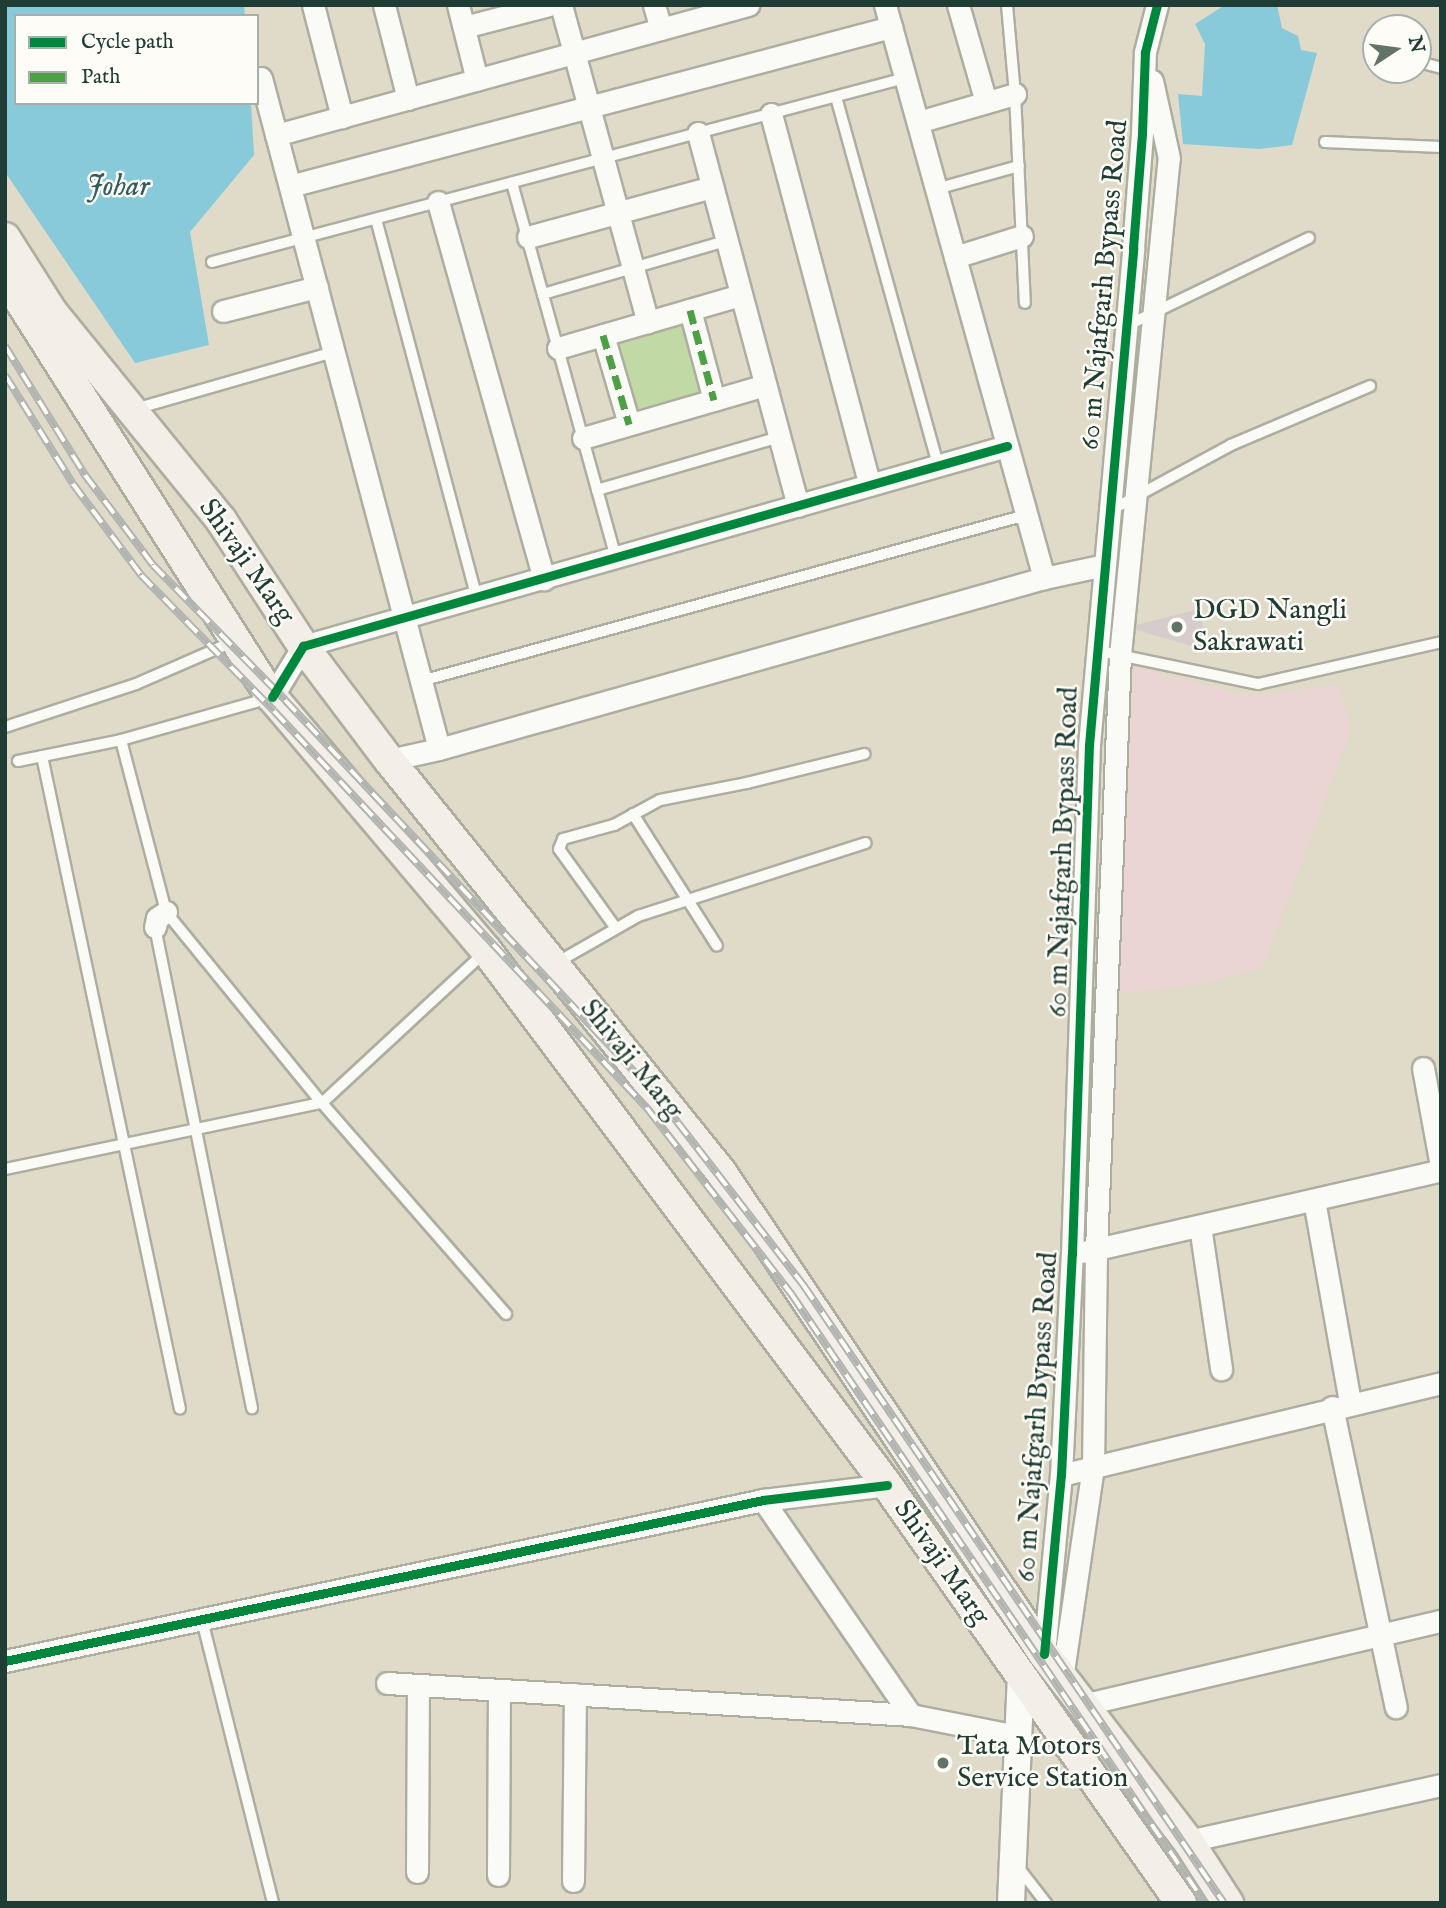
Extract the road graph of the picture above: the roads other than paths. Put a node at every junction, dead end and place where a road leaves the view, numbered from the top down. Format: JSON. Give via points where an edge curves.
{"nodes":[{"id":1,"x":313,"y":5,"type":"edge"},
{"id":2,"x":384,"y":5,"type":"edge"},
{"id":3,"x":458,"y":5,"type":"edge"},
{"id":4,"x":549,"y":5,"type":"edge"},
{"id":5,"x":561,"y":5,"type":"edge"},
{"id":6,"x":654,"y":5,"type":"edge"},
{"id":7,"x":885,"y":5,"type":"edge"},
{"id":8,"x":958,"y":5,"type":"edge"},
{"id":9,"x":1007,"y":5,"type":"edge"},
{"id":10,"x":1157,"y":5,"type":"edge"},
{"id":11,"x":741,"y":6,"type":"edge"},
{"id":12,"x":464,"y":27,"type":"junction"},
{"id":13,"x":891,"y":27,"type":"junction"},
{"id":14,"x":661,"y":29,"type":"junction"},
{"id":15,"x":1145,"y":52,"type":"junction"},
{"id":16,"x":574,"y":53,"type":"junction"},
{"id":17,"x":261,"y":78,"type":"dead end"},
{"id":18,"x":905,"y":78,"type":"junction"},
{"id":19,"x":477,"y":80,"type":"junction"},
{"id":20,"x":1015,"y":94,"type":"junction"},
{"id":21,"x":836,"y":97,"type":"junction"},
{"id":22,"x":408,"y":99,"type":"junction"},
{"id":23,"x":986,"y":102,"type":"junction"},
{"id":24,"x":589,"y":107,"type":"junction"},
{"id":25,"x":771,"y":114,"type":"junction"},
{"id":26,"x":342,"y":117,"type":"junction"},
{"id":27,"x":918,"y":122,"type":"junction"},
{"id":28,"x":698,"y":133,"type":"junction"},
{"id":29,"x":276,"y":135,"type":"junction"},
{"id":30,"x":1325,"y":142,"type":"dead end"},
{"id":31,"x":1441,"y":147,"type":"edge"},
{"id":32,"x":603,"y":158,"type":"junction"},
{"id":33,"x":1018,"y":166,"type":"junction"},
{"id":34,"x":512,"y":183,"type":"junction"},
{"id":35,"x":290,"y":186,"type":"junction"},
{"id":36,"x":712,"y":187,"type":"junction"},
{"id":37,"x":936,"y":189,"type":"junction"},
{"id":38,"x":438,"y":202,"type":"junction"},
{"id":39,"x":618,"y":213,"type":"junction"},
{"id":40,"x":376,"y":219,"type":"junction"},
{"id":41,"x":1022,"y":236,"type":"junction"},
{"id":42,"x":528,"y":237,"type":"junction"},
{"id":43,"x":5,"y":238,"type":"edge"},
{"id":44,"x":304,"y":238,"type":"junction"},
{"id":45,"x":1309,"y":239,"type":"dead end"},
{"id":46,"x":726,"y":241,"type":"junction"},
{"id":47,"x":954,"y":257,"type":"junction"},
{"id":48,"x":212,"y":262,"type":"dead end"},
{"id":49,"x":633,"y":267,"type":"junction"},
{"id":50,"x":5,"y":277,"type":"edge"},
{"id":51,"x":317,"y":287,"type":"junction"},
{"id":52,"x":543,"y":293,"type":"junction"},
{"id":53,"x":740,"y":295,"type":"junction"},
{"id":54,"x":1025,"y":303,"type":"dead end"},
{"id":55,"x":690,"y":310,"type":"junction"},
{"id":56,"x":223,"y":312,"type":"dead end"},
{"id":57,"x":1156,"y":312,"type":"junction"},
{"id":58,"x":648,"y":322,"type":"junction"},
{"id":59,"x":1126,"y":326,"type":"junction"},
{"id":60,"x":603,"y":335,"type":"junction"},
{"id":61,"x":558,"y":348,"type":"junction"},
{"id":62,"x":334,"y":352,"type":"junction"},
{"id":63,"x":765,"y":385,"type":"junction"},
{"id":64,"x":1370,"y":386,"type":"dead end"},
{"id":65,"x":714,"y":400,"type":"junction"},
{"id":66,"x":131,"y":410,"type":"junction"},
{"id":67,"x":629,"y":424,"type":"junction"},
{"id":68,"x":779,"y":437,"type":"junction"},
{"id":69,"x":583,"y":438,"type":"junction"},
{"id":70,"x":1007,"y":446,"type":"junction"},
{"id":71,"x":938,"y":465,"type":"junction"},
{"id":72,"x":870,"y":485,"type":"junction"},
{"id":73,"x":597,"y":490,"type":"junction"},
{"id":74,"x":1137,"y":496,"type":"junction"},
{"id":75,"x":798,"y":506,"type":"junction"},
{"id":76,"x":1109,"y":512,"type":"junction"},
{"id":77,"x":1026,"y":515,"type":"junction"},
{"id":78,"x":616,"y":559,"type":"junction"},
{"id":79,"x":1104,"y":565,"type":"junction"},
{"id":80,"x":1044,"y":578,"type":"junction"},
{"id":81,"x":544,"y":579,"type":"junction"},
{"id":82,"x":477,"y":598,"type":"junction"},
{"id":83,"x":405,"y":619,"type":"junction"},
{"id":84,"x":236,"y":641,"type":"junction"},
{"id":85,"x":1441,"y":642,"type":"edge"},
{"id":86,"x":303,"y":646,"type":"junction"},
{"id":87,"x":1096,"y":649,"type":"junction"},
{"id":88,"x":1120,"y":655,"type":"junction"},
{"id":89,"x":421,"y":681,"type":"junction"},
{"id":90,"x":272,"y":697,"type":"junction"},
{"id":91,"x":5,"y":726,"type":"edge"},
{"id":92,"x":121,"y":740,"type":"junction"},
{"id":93,"x":439,"y":749,"type":"junction"},
{"id":94,"x":864,"y":754,"type":"dead end"},
{"id":95,"x":42,"y":756,"type":"junction"},
{"id":96,"x":389,"y":760,"type":"junction"},
{"id":97,"x":18,"y":761,"type":"dead end"},
{"id":98,"x":633,"y":814,"type":"junction"},
{"id":99,"x":866,"y":843,"type":"dead end"},
{"id":100,"x":686,"y":899,"type":"junction"},
{"id":101,"x":160,"y":919,"type":"junction"},
{"id":102,"x":615,"y":927,"type":"junction"},
{"id":103,"x":717,"y":946,"type":"dead end"},
{"id":104,"x":486,"y":950,"type":"junction"},
{"id":105,"x":554,"y":964,"type":"junction"},
{"id":106,"x":1423,"y":1068,"type":"dead end"},
{"id":107,"x":322,"y":1103,"type":"junction"},
{"id":108,"x":194,"y":1129,"type":"junction"},
{"id":109,"x":124,"y":1144,"type":"junction"},
{"id":110,"x":1441,"y":1168,"type":"edge"},
{"id":111,"x":5,"y":1169,"type":"edge"},
{"id":112,"x":1314,"y":1200,"type":"junction"},
{"id":113,"x":1200,"y":1226,"type":"junction"},
{"id":114,"x":1097,"y":1249,"type":"junction"},
{"id":115,"x":1072,"y":1254,"type":"junction"},
{"id":116,"x":506,"y":1314,"type":"dead end"},
{"id":117,"x":1221,"y":1369,"type":"dead end"},
{"id":118,"x":1441,"y":1383,"type":"edge"},
{"id":119,"x":1341,"y":1405,"type":"junction"},
{"id":120,"x":252,"y":1408,"type":"dead end"},
{"id":121,"x":180,"y":1409,"type":"dead end"},
{"id":122,"x":1093,"y":1467,"type":"junction"},
{"id":123,"x":1060,"y":1475,"type":"junction"},
{"id":124,"x":887,"y":1485,"type":"junction"},
{"id":125,"x":763,"y":1500,"type":"junction"},
{"id":126,"x":202,"y":1620,"type":"junction"},
{"id":127,"x":1441,"y":1621,"type":"edge"},
{"id":128,"x":1381,"y":1635,"type":"junction"},
{"id":129,"x":1044,"y":1654,"type":"junction"},
{"id":130,"x":5,"y":1661,"type":"edge"},
{"id":131,"x":1021,"y":1678,"type":"junction"},
{"id":132,"x":1062,"y":1679,"type":"junction"},
{"id":133,"x":387,"y":1683,"type":"dead end"},
{"id":134,"x":418,"y":1685,"type":"junction"},
{"id":135,"x":499,"y":1690,"type":"junction"},
{"id":136,"x":575,"y":1694,"type":"junction"},
{"id":137,"x":1082,"y":1705,"type":"junction"},
{"id":138,"x":1040,"y":1706,"type":"junction"},
{"id":139,"x":1396,"y":1707,"type":"dead end"},
{"id":140,"x":911,"y":1715,"type":"junction"},
{"id":141,"x":1017,"y":1735,"type":"junction"},
{"id":142,"x":1441,"y":1785,"type":"edge"},
{"id":143,"x":1188,"y":1841,"type":"junction"},
{"id":144,"x":1014,"y":1862,"type":"junction"},
{"id":145,"x":417,"y":1872,"type":"dead end"},
{"id":146,"x":498,"y":1875,"type":"dead end"},
{"id":147,"x":573,"y":1881,"type":"dead end"},
{"id":148,"x":273,"y":1903,"type":"edge"},
{"id":149,"x":1011,"y":1903,"type":"edge"},
{"id":150,"x":1046,"y":1903,"type":"edge"},
{"id":151,"x":1181,"y":1903,"type":"edge"},
{"id":152,"x":1228,"y":1903,"type":"edge"}],
"edges":[{"from":1,"to":26,"type":"street"},
{"from":2,"to":22,"type":"street"},
{"from":3,"to":12,"type":"street"},
{"from":4,"to":12,"type":"street"},
{"from":5,"to":16,"type":"street"},
{"from":6,"to":14,"type":"street"},
{"from":7,"to":13,"type":"street"},
{"from":8,"to":23,"type":"street"},
{"from":9,"to":20,"type":"lane"},
{"from":10,"to":15,"type":"street"},
{"from":11,"to":14,"type":"street"},
{"from":12,"to":19,"type":"street"},
{"from":13,"to":18,"type":"street"},
{"from":13,"to":24,"type":"street"},
{"from":14,"to":16,"type":"street"},
{"from":15,"to":57,"type":"street","name":"60 m Najafgarh Bypass Road","via":[[1169,158]]},
{"from":15,"to":59,"type":"street","name":"60 m Najafgarh Bypass Road"},
{"from":16,"to":19,"type":"street"},
{"from":16,"to":24,"type":"street"},
{"from":17,"to":29,"type":"street"},
{"from":18,"to":21,"type":"lane"},
{"from":18,"to":27,"type":"street"},
{"from":19,"to":22,"type":"street"},
{"from":20,"to":23,"type":"street"},
{"from":20,"to":33,"type":"lane"},
{"from":21,"to":25,"type":"lane"},
{"from":21,"to":71,"type":"lane"},
{"from":22,"to":26,"type":"street"},
{"from":23,"to":27,"type":"street"},
{"from":24,"to":32,"type":"street"},
{"from":24,"to":35,"type":"street"},
{"from":25,"to":28,"type":"lane"},
{"from":25,"to":72,"type":"street"},
{"from":26,"to":29,"type":"street"},
{"from":27,"to":37,"type":"street"},
{"from":28,"to":32,"type":"lane"},
{"from":28,"to":36,"type":"street"},
{"from":29,"to":35,"type":"street"},
{"from":30,"to":31,"type":"lane"},
{"from":32,"to":34,"type":"lane"},
{"from":32,"to":39,"type":"street"},
{"from":33,"to":37,"type":"lane"},
{"from":33,"to":41,"type":"lane"},
{"from":34,"to":38,"type":"lane"},
{"from":34,"to":42,"type":"lane"},
{"from":35,"to":44,"type":"street"},
{"from":36,"to":39,"type":"street"},
{"from":36,"to":46,"type":"street"},
{"from":37,"to":47,"type":"street"},
{"from":38,"to":40,"type":"lane"},
{"from":38,"to":81,"type":"street"},
{"from":39,"to":42,"type":"street"},
{"from":39,"to":49,"type":"street"},
{"from":40,"to":44,"type":"lane"},
{"from":40,"to":82,"type":"lane"},
{"from":41,"to":47,"type":"street"},
{"from":41,"to":54,"type":"lane"},
{"from":42,"to":52,"type":"lane"},
{"from":43,"to":66,"type":"main road","name":"Shivaji Marg","via":[[52,312]]},
{"from":44,"to":48,"type":"lane"},
{"from":44,"to":51,"type":"street"},
{"from":45,"to":57,"type":"lane"},
{"from":46,"to":49,"type":"lane"},
{"from":46,"to":53,"type":"street"},
{"from":47,"to":70,"type":"street"},
{"from":49,"to":52,"type":"lane"},
{"from":49,"to":58,"type":"street"},
{"from":50,"to":84,"type":"main road","name":"Shivaji Marg"},
{"from":51,"to":56,"type":"street"},
{"from":51,"to":62,"type":"street"},
{"from":52,"to":61,"type":"lane"},
{"from":53,"to":55,"type":"street"},
{"from":53,"to":63,"type":"street"},
{"from":55,"to":58,"type":"street"},
{"from":55,"to":65,"type":"street"},
{"from":57,"to":59,"type":"lane"},
{"from":57,"to":74,"type":"street","name":"60 m Najafgarh Bypass Road"},
{"from":58,"to":60,"type":"street"},
{"from":59,"to":76,"type":"street","name":"60 m Najafgarh Bypass Road"},
{"from":60,"to":61,"type":"street"},
{"from":60,"to":67,"type":"street"},
{"from":61,"to":69,"type":"lane"},
{"from":62,"to":66,"type":"lane"},
{"from":62,"to":83,"type":"street"},
{"from":63,"to":65,"type":"street"},
{"from":63,"to":68,"type":"street"},
{"from":64,"to":74,"type":"lane","via":[[1231,446]]},
{"from":65,"to":67,"type":"street"},
{"from":66,"to":86,"type":"main road","name":"Shivaji Marg","via":[[221,520]]},
{"from":67,"to":69,"type":"street"},
{"from":68,"to":73,"type":"lane"},
{"from":68,"to":75,"type":"street"},
{"from":69,"to":73,"type":"lane"},
{"from":70,"to":71,"type":"street"},
{"from":70,"to":77,"type":"street"},
{"from":71,"to":72,"type":"street"},
{"from":72,"to":75,"type":"street"},
{"from":73,"to":78,"type":"lane"},
{"from":74,"to":76,"type":"lane"},
{"from":74,"to":88,"type":"street","name":"60 m Najafgarh Bypass Road"},
{"from":75,"to":78,"type":"street"},
{"from":76,"to":79,"type":"street","name":"60 m Najafgarh Bypass Road"},
{"from":77,"to":80,"type":"street"},
{"from":77,"to":89,"type":"lane"},
{"from":78,"to":81,"type":"street"},
{"from":79,"to":80,"type":"street"},
{"from":79,"to":87,"type":"street","name":"60 m Najafgarh Bypass Road"},
{"from":80,"to":93,"type":"street"},
{"from":81,"to":82,"type":"street"},
{"from":82,"to":83,"type":"street"},
{"from":83,"to":86,"type":"street"},
{"from":83,"to":89,"type":"street"},
{"from":84,"to":90,"type":"main road","name":"Shivaji Marg"},
{"from":84,"to":91,"type":"lane","via":[[136,684]]},
{"from":85,"to":88,"type":"lane","via":[[1258,684]]},
{"from":86,"to":90,"type":"street"},
{"from":86,"to":96,"type":"main road","name":"Shivaji Marg"},
{"from":87,"to":88,"type":"lane"},
{"from":87,"to":115,"type":"street","name":"60 m Najafgarh Bypass Road"},
{"from":88,"to":114,"type":"street","name":"60 m Najafgarh Bypass Road"},
{"from":89,"to":93,"type":"street"},
{"from":90,"to":92,"type":"lane"},
{"from":90,"to":104,"type":"main road","name":"Shivaji Marg"},
{"from":92,"to":95,"type":"lane"},
{"from":92,"to":101,"type":"lane"},
{"from":93,"to":96,"type":"street"},
{"from":94,"to":98,"type":"lane","via":[[660,800]]},
{"from":95,"to":97,"type":"lane"},
{"from":95,"to":109,"type":"lane"},
{"from":96,"to":105,"type":"main road","name":"Shivaji Marg"},
{"from":98,"to":100,"type":"lane"},
{"from":98,"to":102,"type":"lane","via":[[605,828],[562,839],[558,845]]},
{"from":99,"to":100,"type":"lane"},
{"from":100,"to":102,"type":"lane"},
{"from":100,"to":103,"type":"lane"},
{"from":101,"to":107,"type":"lane"},
{"from":101,"to":108,"type":"lane"},
{"from":102,"to":105,"type":"lane"},
{"from":104,"to":107,"type":"lane"},
{"from":104,"to":124,"type":"main road","name":"Shivaji Marg"},
{"from":105,"to":129,"type":"main road","name":"Shivaji Marg","via":[[721,1172]]},
{"from":106,"to":110,"type":"street"},
{"from":107,"to":108,"type":"lane"},
{"from":107,"to":116,"type":"lane"},
{"from":108,"to":109,"type":"lane"},
{"from":108,"to":120,"type":"lane"},
{"from":109,"to":111,"type":"lane"},
{"from":109,"to":121,"type":"lane"},
{"from":110,"to":112,"type":"street"},
{"from":112,"to":113,"type":"street"},
{"from":112,"to":119,"type":"street"},
{"from":113,"to":114,"type":"street"},
{"from":113,"to":117,"type":"street"},
{"from":114,"to":115,"type":"street"},
{"from":114,"to":122,"type":"street","name":"60 m Najafgarh Bypass Road"},
{"from":115,"to":123,"type":"street","name":"60 m Najafgarh Bypass Road"},
{"from":118,"to":119,"type":"street"},
{"from":119,"to":122,"type":"street"},
{"from":119,"to":128,"type":"street"},
{"from":122,"to":123,"type":"street"},
{"from":122,"to":132,"type":"street","name":"60 m Najafgarh Bypass Road"},
{"from":123,"to":129,"type":"street","name":"60 m Najafgarh Bypass Road"},
{"from":124,"to":125,"type":"street"},
{"from":124,"to":131,"type":"main road","name":"Shivaji Marg"},
{"from":125,"to":126,"type":"street"},
{"from":125,"to":140,"type":"street"},
{"from":126,"to":130,"type":"street"},
{"from":126,"to":148,"type":"lane"},
{"from":127,"to":128,"type":"street"},
{"from":128,"to":137,"type":"street"},
{"from":128,"to":139,"type":"street"},
{"from":129,"to":131,"type":"main road"},
{"from":129,"to":132,"type":"main road","name":"Shivaji Marg"},
{"from":131,"to":138,"type":"main road","name":"Shivaji Marg"},
{"from":131,"to":141,"type":"street"},
{"from":132,"to":137,"type":"main road","name":"Shivaji Marg"},
{"from":132,"to":138,"type":"main road"},
{"from":133,"to":134,"type":"street"},
{"from":134,"to":135,"type":"street"},
{"from":134,"to":145,"type":"street"},
{"from":135,"to":136,"type":"street"},
{"from":135,"to":146,"type":"street"},
{"from":136,"to":140,"type":"street"},
{"from":136,"to":147,"type":"street"},
{"from":137,"to":143,"type":"main road","name":"Shivaji Marg"},
{"from":138,"to":151,"type":"main road","name":"Shivaji Marg"},
{"from":140,"to":141,"type":"street"},
{"from":141,"to":144,"type":"street"},
{"from":142,"to":143,"type":"street"},
{"from":143,"to":152,"type":"main road","name":"Shivaji Marg"},
{"from":144,"to":149,"type":"street"},
{"from":144,"to":150,"type":"lane"}]}
